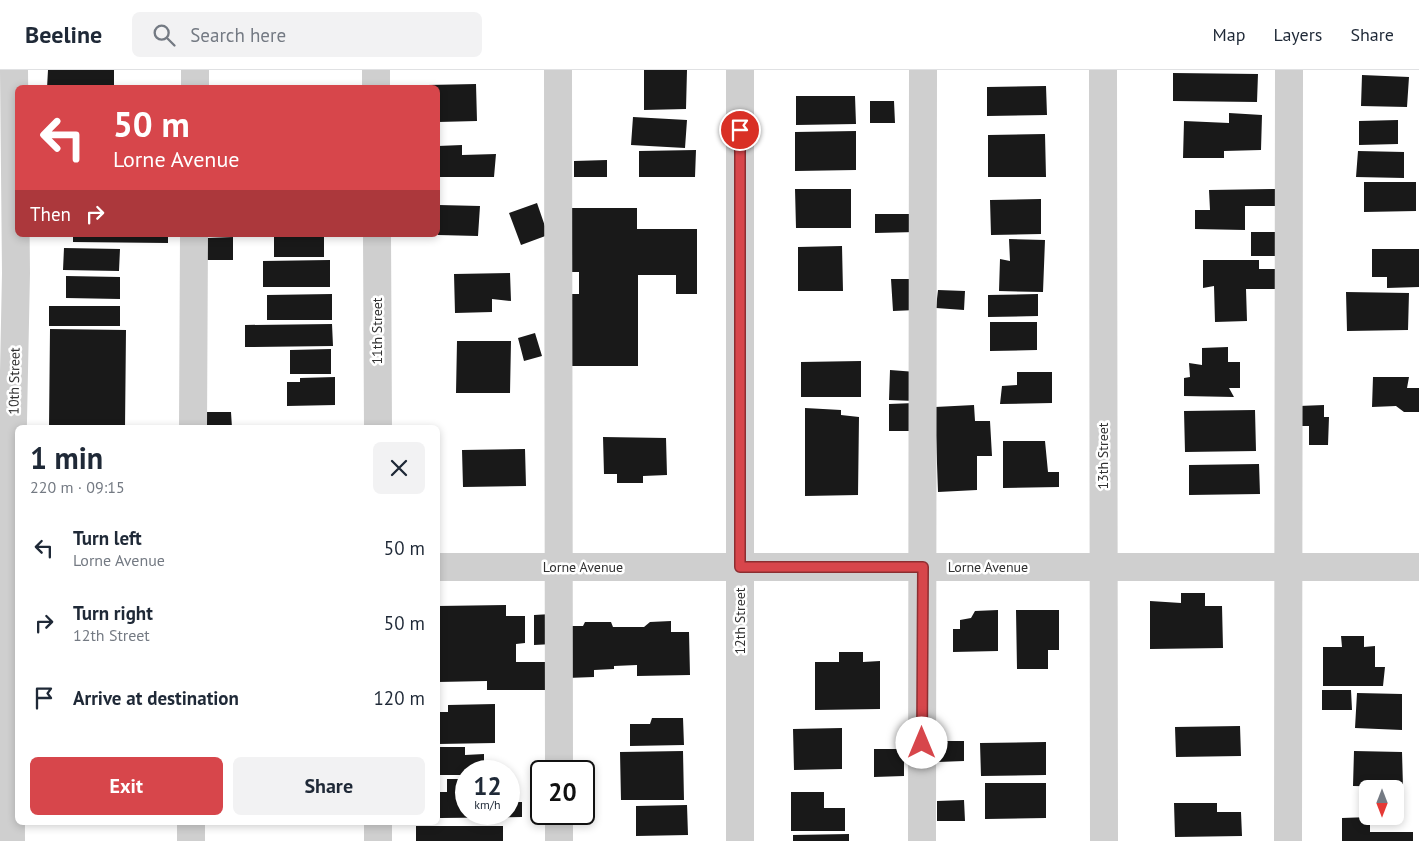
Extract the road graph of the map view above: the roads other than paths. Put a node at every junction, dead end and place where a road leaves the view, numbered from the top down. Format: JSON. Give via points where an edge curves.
{"nodes":[{"id":1,"x":14,"y":70,"type":"edge"},
{"id":2,"x":195,"y":70,"type":"edge"},
{"id":3,"x":376,"y":70,"type":"edge"},
{"id":4,"x":558,"y":70,"type":"edge"},
{"id":5,"x":740,"y":70,"type":"edge"},
{"id":6,"x":923,"y":70,"type":"edge"},
{"id":7,"x":1103,"y":70,"type":"edge"},
{"id":8,"x":1289,"y":70,"type":"edge"},
{"id":9,"x":195,"y":85,"type":"edge"},
{"id":10,"x":376,"y":85,"type":"edge"},
{"id":11,"x":15,"y":172,"type":"edge"},
{"id":12,"x":16,"y":237,"type":"edge"},
{"id":13,"x":194,"y":237,"type":"edge"},
{"id":14,"x":377,"y":237,"type":"edge"},
{"id":15,"x":193,"y":425,"type":"edge"},
{"id":16,"x":378,"y":425,"type":"edge"},
{"id":17,"x":9,"y":567,"type":"edge"},
{"id":18,"x":440,"y":567,"type":"edge"},
{"id":19,"x":558,"y":567,"type":"junction"},
{"id":20,"x":740,"y":567,"type":"junction"},
{"id":21,"x":923,"y":567,"type":"junction"},
{"id":22,"x":1103,"y":567,"type":"junction"},
{"id":23,"x":1288,"y":567,"type":"junction"},
{"id":24,"x":1419,"y":567,"type":"edge"},
{"id":25,"x":559,"y":760,"type":"edge"},
{"id":26,"x":191,"y":825,"type":"edge"},
{"id":27,"x":378,"y":825,"type":"edge"},
{"id":28,"x":559,"y":825,"type":"edge"},
{"id":29,"x":11,"y":841,"type":"edge"},
{"id":30,"x":191,"y":841,"type":"edge"},
{"id":31,"x":378,"y":841,"type":"edge"},
{"id":32,"x":559,"y":841,"type":"edge"},
{"id":33,"x":740,"y":841,"type":"edge"},
{"id":34,"x":922,"y":841,"type":"edge"},
{"id":35,"x":1104,"y":841,"type":"edge"},
{"id":36,"x":1288,"y":841,"type":"edge"}],
"edges":[{"from":1,"to":11,"type":"street","name":"10th Street"},
{"from":2,"to":9,"type":"street"},
{"from":3,"to":10,"type":"street"},
{"from":4,"to":19,"type":"street"},
{"from":5,"to":20,"type":"street","name":"12th Street"},
{"from":6,"to":21,"type":"street"},
{"from":7,"to":22,"type":"street","name":"13th Street"},
{"from":8,"to":23,"type":"street"},
{"from":12,"to":17,"type":"street","name":"10th Street"},
{"from":13,"to":15,"type":"street"},
{"from":14,"to":16,"type":"street","name":"11th Street"},
{"from":17,"to":29,"type":"street","name":"10th Street"},
{"from":18,"to":19,"type":"street","name":"Lorne Avenue"},
{"from":19,"to":20,"type":"street","name":"Lorne Avenue"},
{"from":19,"to":25,"type":"street"},
{"from":20,"to":21,"type":"street","name":"Lorne Avenue"},
{"from":20,"to":33,"type":"street","name":"12th Street"},
{"from":21,"to":22,"type":"street","name":"Lorne Avenue"},
{"from":21,"to":34,"type":"street"},
{"from":22,"to":23,"type":"street","name":"Lorne Avenue"},
{"from":22,"to":35,"type":"street","name":"13th Street"},
{"from":23,"to":24,"type":"street","name":"Lorne Avenue"},
{"from":23,"to":36,"type":"street"},
{"from":26,"to":30,"type":"street"},
{"from":27,"to":31,"type":"street"},
{"from":28,"to":32,"type":"street"}]}
